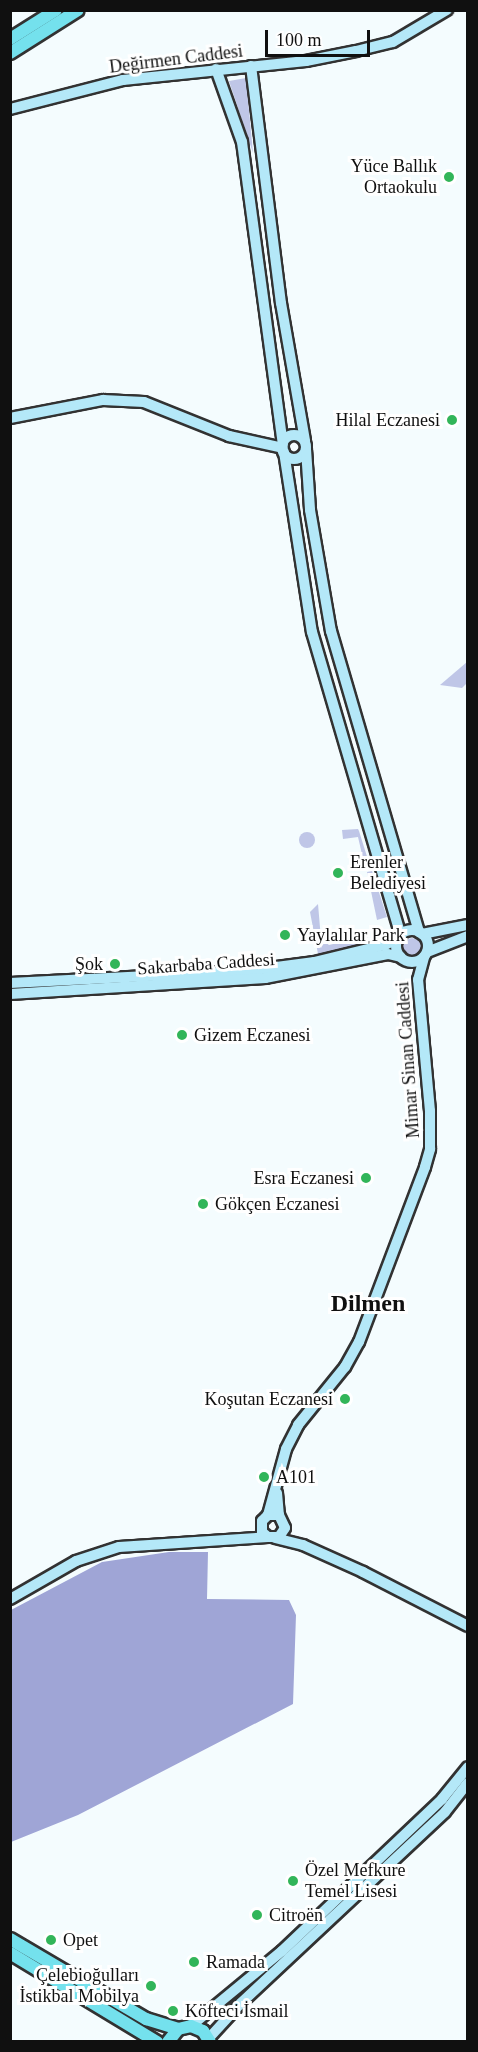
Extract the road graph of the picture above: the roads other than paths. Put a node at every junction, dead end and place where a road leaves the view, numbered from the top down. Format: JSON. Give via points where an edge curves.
{"nodes":[{"id":1,"x":56,"y":10,"type":"edge"},
{"id":2,"x":78,"y":10,"type":"edge"},
{"id":3,"x":447,"y":10,"type":"edge"},
{"id":4,"x":10,"y":39,"type":"edge"},
{"id":5,"x":10,"y":53,"type":"edge"},
{"id":6,"x":251,"y":66,"type":"junction"},
{"id":7,"x":216,"y":69,"type":"junction"},
{"id":8,"x":10,"y":110,"type":"edge"},
{"id":9,"x":10,"y":418,"type":"edge"},
{"id":10,"x":305,"y":445,"type":"junction"},
{"id":11,"x":283,"y":448,"type":"junction"},
{"id":12,"x":468,"y":925,"type":"edge"},
{"id":13,"x":420,"y":933,"type":"junction"},
{"id":14,"x":468,"y":936,"type":"edge"},
{"id":15,"x":400,"y":937,"type":"junction"},
{"id":16,"x":425,"y":955,"type":"junction"},
{"id":17,"x":403,"y":959,"type":"junction"},
{"id":18,"x":10,"y":983,"type":"edge"},
{"id":19,"x":10,"y":994,"type":"edge"},
{"id":20,"x":419,"y":1016,"type":"junction"},
{"id":21,"x":269,"y":1518,"type":"junction"},
{"id":22,"x":285,"y":1528,"type":"junction"},
{"id":23,"x":243,"y":1538,"type":"junction"},
{"id":24,"x":271,"y":1538,"type":"junction"},
{"id":25,"x":303,"y":1545,"type":"junction"},
{"id":26,"x":10,"y":1599,"type":"edge"},
{"id":27,"x":468,"y":1626,"type":"edge"},
{"id":28,"x":468,"y":1767,"type":"edge"},
{"id":29,"x":468,"y":1783,"type":"edge"},
{"id":30,"x":10,"y":1939,"type":"edge"},
{"id":31,"x":10,"y":1953,"type":"edge"},
{"id":32,"x":191,"y":2026,"type":"junction"},
{"id":33,"x":178,"y":2029,"type":"junction"},
{"id":34,"x":210,"y":2040,"type":"edge"},
{"id":35,"x":158,"y":2042,"type":"edge"},
{"id":36,"x":168,"y":2042,"type":"edge"}],
"edges":[{"from":1,"to":4,"type":"main road"},
{"from":2,"to":5,"type":"main road"},
{"from":3,"to":6,"type":"main road","name":"Değirmen Caddesi","via":[[393,42],[306,61]]},
{"from":6,"to":7,"type":"main road","name":"Değirmen Caddesi"},
{"from":6,"to":10,"type":"main road","via":[[281,303]]},
{"from":7,"to":8,"type":"main road","name":"Değirmen Caddesi","via":[[123,80]]},
{"from":7,"to":11,"type":"main road","via":[[242,142]]},
{"from":9,"to":11,"type":"main road","via":[[103,400],[144,402],[229,436]]},
{"from":10,"to":11,"type":"main road","via":[[291,436]]},
{"from":10,"to":11,"type":"main road","via":[[294,459]]},
{"from":10,"to":13,"type":"main road","via":[[310,510],[331,631]]},
{"from":11,"to":15,"type":"main road","via":[[312,632]]},
{"from":12,"to":13,"type":"main road"},
{"from":13,"to":15,"type":"main road","via":[[409,931]]},
{"from":13,"to":16,"type":"main road","via":[[427,942]]},
{"from":14,"to":16,"type":"main road"},
{"from":15,"to":17,"type":"main road","via":[[397,948]]},
{"from":15,"to":18,"type":"main road","name":"Sakarbaba Caddesi","via":[[386,945],[314,962],[246,971]]},
{"from":16,"to":17,"type":"main road","via":[[415,962]]},
{"from":16,"to":20,"type":"main road","name":"Mimar Sinan Caddesi","via":[[418,973]]},
{"from":17,"to":19,"type":"main road","name":"Sakarbaba Caddesi","via":[[388,954],[265,978]]},
{"from":17,"to":20,"type":"main road"},
{"from":20,"to":21,"type":"main road","name":"Mimar Sinan Caddesi","via":[[430,1111],[430,1149],[425,1167],[359,1341],[345,1367],[298,1425],[286,1449]]},
{"from":21,"to":22,"type":"main road"},
{"from":21,"to":23,"type":"main road"},
{"from":21,"to":24,"type":"main road"},
{"from":22,"to":24,"type":"main road"},
{"from":22,"to":25,"type":"main road"},
{"from":23,"to":24,"type":"main road"},
{"from":23,"to":26,"type":"main road","via":[[118,1547],[76,1561]]},
{"from":24,"to":25,"type":"main road"},
{"from":25,"to":27,"type":"main road"},
{"from":28,"to":32,"type":"main road","via":[[442,1799],[282,1951]]},
{"from":29,"to":34,"type":"main road","via":[[445,1812],[241,2003]]},
{"from":30,"to":33,"type":"main road","via":[[137,2014]]},
{"from":31,"to":35,"type":"main road"},
{"from":32,"to":33,"type":"main road"},
{"from":32,"to":34,"type":"main road"},
{"from":33,"to":36,"type":"main road"}]}
